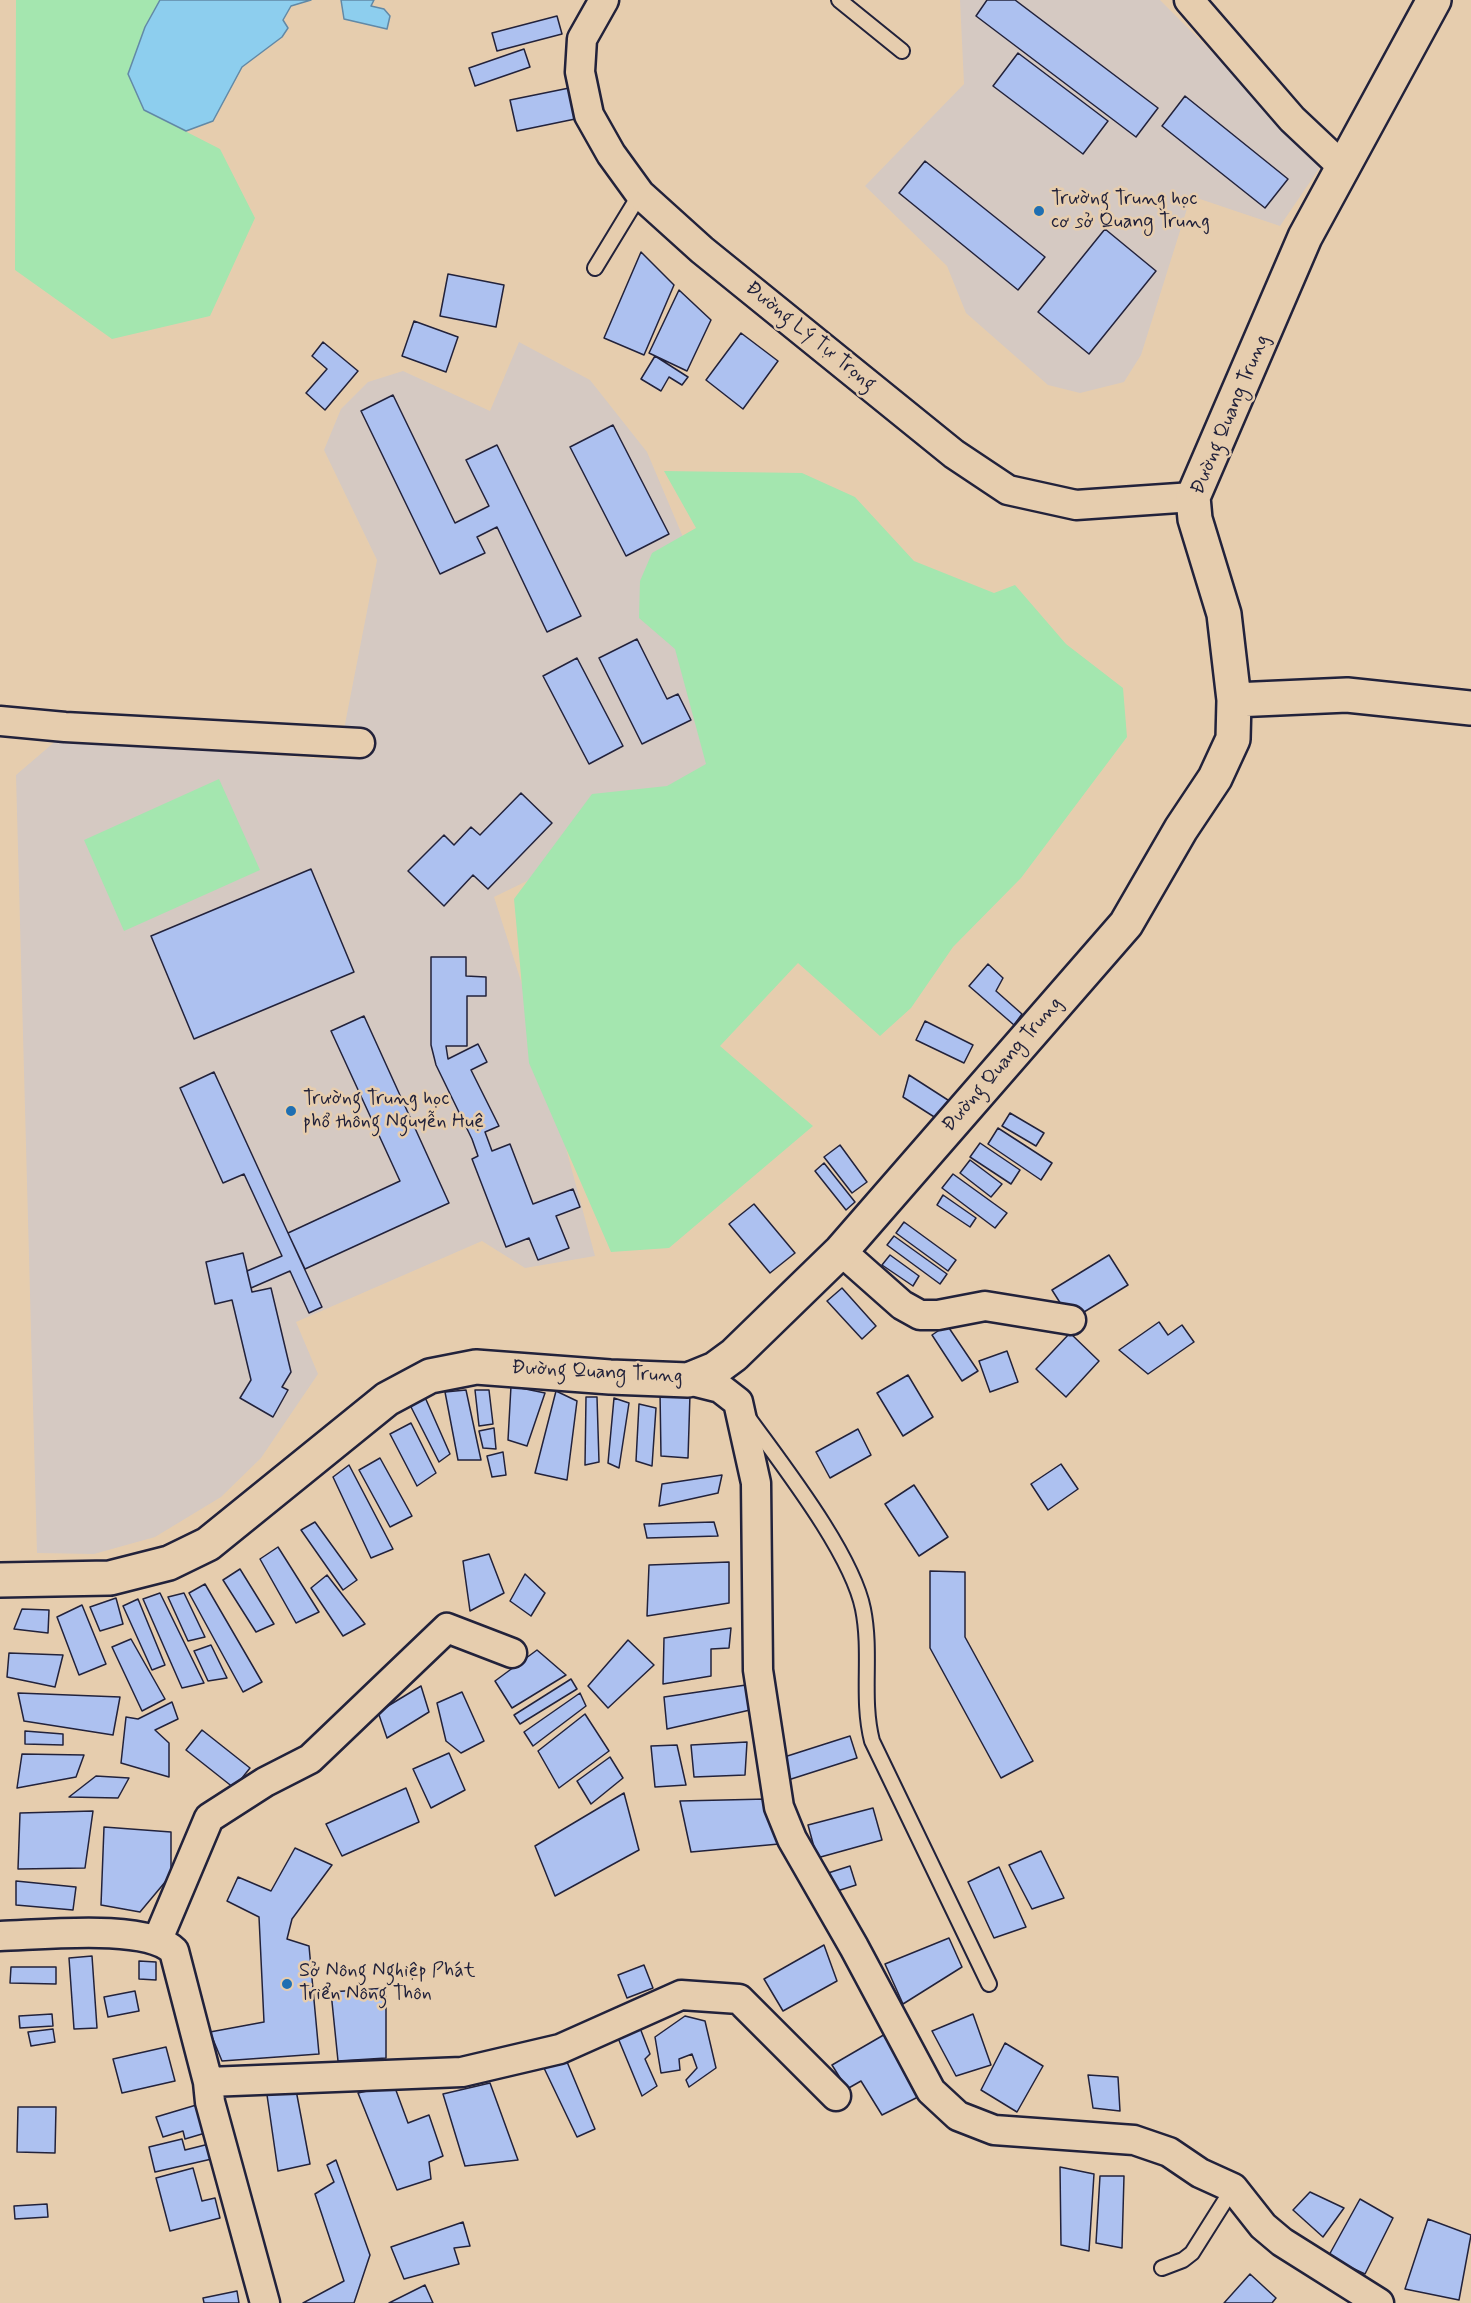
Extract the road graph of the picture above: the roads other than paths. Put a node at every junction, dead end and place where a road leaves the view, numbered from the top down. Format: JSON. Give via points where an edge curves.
{"nodes":[{"id":1,"x":604,"y":0,"type":"edge"},
{"id":2,"x":839,"y":0,"type":"edge"},
{"id":3,"x":1189,"y":0,"type":"edge"},
{"id":4,"x":1434,"y":0,"type":"edge"},
{"id":5,"x":902,"y":51,"type":"dead end"},
{"id":6,"x":1344,"y":168,"type":"junction"},
{"id":7,"x":640,"y":194,"type":"junction"},
{"id":8,"x":595,"y":268,"type":"dead end"},
{"id":9,"x":1193,"y":497,"type":"junction"},
{"id":10,"x":1234,"y":700,"type":"junction"},
{"id":11,"x":1471,"y":708,"type":"edge"},
{"id":12,"x":0,"y":721,"type":"edge"},
{"id":13,"x":360,"y":743,"type":"dead end"},
{"id":14,"x":841,"y":1251,"type":"junction"},
{"id":15,"x":1071,"y":1320,"type":"dead end"},
{"id":16,"x":688,"y":1380,"type":"junction"},
{"id":17,"x":738,"y":1402,"type":"junction"},
{"id":18,"x":0,"y":1580,"type":"edge"},
{"id":19,"x":512,"y":1653,"type":"dead end"},
{"id":20,"x":0,"y":1936,"type":"edge"},
{"id":21,"x":159,"y":1939,"type":"junction"},
{"id":22,"x":989,"y":1984,"type":"dead end"},
{"id":23,"x":208,"y":2082,"type":"junction"},
{"id":24,"x":836,"y":2096,"type":"dead end"},
{"id":25,"x":1233,"y":2188,"type":"junction"},
{"id":26,"x":1162,"y":2268,"type":"dead end"},
{"id":27,"x":265,"y":2303,"type":"edge"},
{"id":28,"x":1379,"y":2303,"type":"edge"}],
"edges":[{"from":1,"to":7,"type":"street","name":"Đường Lý Tự Trọng","via":[[582,39],[580,72],[588,115]]},
{"from":2,"to":5,"type":"lane"},
{"from":3,"to":6,"type":"street","via":[[1292,118]]},
{"from":4,"to":6,"type":"street","name":"Đường Quang Trung"},
{"from":6,"to":9,"type":"street","name":"Đường Quang Trung","via":[[1305,237]]},
{"from":7,"to":8,"type":"lane"},
{"from":7,"to":9,"type":"street","name":"Đường Lý Tự Trọng","via":[[702,250],[954,454],[1008,490],[1076,505]]},
{"from":9,"to":10,"type":"street","name":"Đường Quang Trung","via":[[1195,519],[1224,614]]},
{"from":10,"to":11,"type":"street","via":[[1347,695]]},
{"from":10,"to":14,"type":"street","name":"Đường Quang Trung","via":[[1233,739],[1215,778],[1126,924]]},
{"from":12,"to":13,"type":"street"},
{"from":14,"to":15,"type":"street","via":[[902,1305],[920,1315],[985,1306]]},
{"from":14,"to":16,"type":"street","name":"Đường Quang Trung","via":[[734,1355],[715,1369]]},
{"from":16,"to":17,"type":"street","via":[[720,1388]]},
{"from":16,"to":18,"type":"street","name":"Đường Quang Trung","via":[[488,1367],[430,1376],[387,1399],[208,1544],[169,1563],[110,1578]]},
{"from":17,"to":22,"type":"lane","via":[[843,1557],[856,1586],[869,1659],[865,1717],[872,1742]]},
{"from":17,"to":25,"type":"street","via":[[756,1483],[759,1670],[779,1807],[792,1839],[931,2091],[974,2125],[994,2130],[1134,2140],[1169,2152],[1200,2173]]},
{"from":19,"to":21,"type":"street","via":[[447,1628],[310,1759],[209,1818]]},
{"from":20,"to":21,"type":"street","via":[[126,1934]]},
{"from":21,"to":23,"type":"street","via":[[174,1951],[179,1962]]},
{"from":23,"to":24,"type":"street","via":[[462,2072],[560,2049],[681,1995],[739,1999]]},
{"from":23,"to":27,"type":"street","via":[[210,2102]]},
{"from":25,"to":26,"type":"lane","via":[[1192,2253]]},
{"from":25,"to":28,"type":"street","via":[[1263,2226],[1282,2242]]}]}
